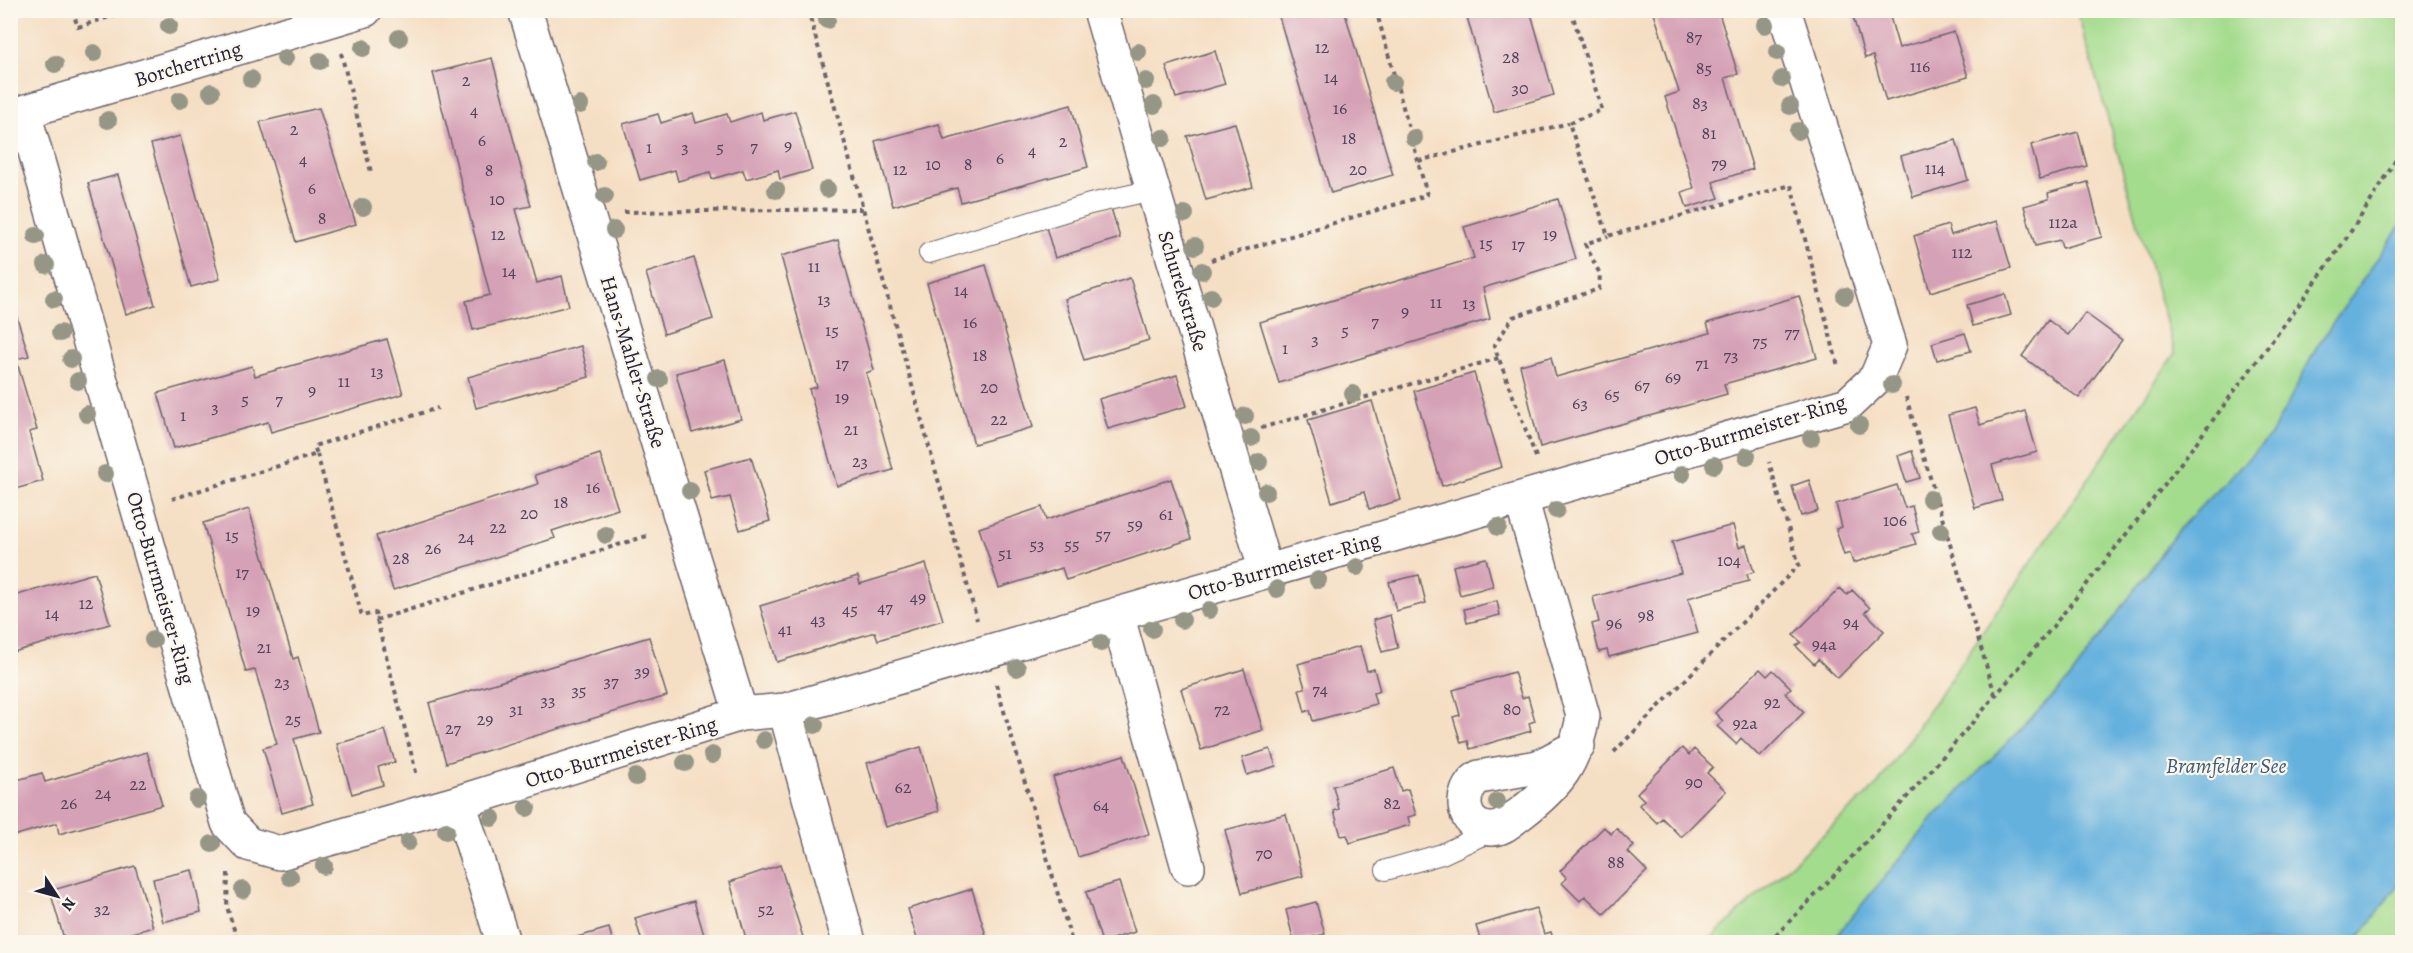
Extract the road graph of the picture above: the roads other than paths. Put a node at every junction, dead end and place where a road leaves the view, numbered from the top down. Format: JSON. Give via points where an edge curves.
{"nodes":[{"id":1,"x":364,"y":10,"type":"edge"},
{"id":2,"x":525,"y":10,"type":"edge"},
{"id":3,"x":1100,"y":10,"type":"edge"},
{"id":4,"x":1784,"y":10,"type":"edge"},
{"id":5,"x":17,"y":114,"type":"edge"},
{"id":6,"x":1153,"y":190,"type":"junction"},
{"id":7,"x":928,"y":254,"type":"dead end"},
{"id":8,"x":1535,"y":494,"type":"junction"},
{"id":9,"x":1266,"y":572,"type":"junction"},
{"id":10,"x":1117,"y":614,"type":"junction"},
{"id":11,"x":785,"y":710,"type":"junction"},
{"id":12,"x":741,"y":714,"type":"junction"},
{"id":13,"x":1578,"y":746,"type":"junction"},
{"id":14,"x":459,"y":802,"type":"junction"},
{"id":15,"x":1495,"y":829,"type":"junction"},
{"id":16,"x":1188,"y":867,"type":"dead end"},
{"id":17,"x":1386,"y":870,"type":"dead end"},
{"id":18,"x":503,"y":942,"type":"edge"},
{"id":19,"x":849,"y":942,"type":"edge"}],
"edges":[{"from":1,"to":5,"type":"street","name":"Borchertring"},
{"from":2,"to":12,"type":"street","name":"Hans-Mahler-Straße"},
{"from":3,"to":6,"type":"street","name":"Schurekstraße"},
{"from":4,"to":8,"type":"street","name":"Otto-Burrmeister-Ring","via":[[1890,345],[1876,378],[1848,404]]},
{"from":5,"to":14,"type":"street","name":"Otto-Burrmeister-Ring","via":[[138,510],[228,823],[248,844],[280,853]]},
{"from":6,"to":7,"type":"lane","via":[[1090,204]]},
{"from":6,"to":9,"type":"street","name":"Schurekstraße"},
{"from":8,"to":9,"type":"street","name":"Otto-Burrmeister-Ring"},
{"from":8,"to":13,"type":"street","via":[[1583,716]]},
{"from":9,"to":10,"type":"street","name":"Otto-Burrmeister-Ring"},
{"from":10,"to":11,"type":"street","name":"Otto-Burrmeister-Ring"},
{"from":10,"to":16,"type":"street"},
{"from":11,"to":12,"type":"street","name":"Otto-Burrmeister-Ring"},
{"from":11,"to":19,"type":"street"},
{"from":12,"to":14,"type":"street","name":"Otto-Burrmeister-Ring"},
{"from":13,"to":15,"type":"street","via":[[1547,793],[1502,828]]},
{"from":13,"to":15,"type":"street","via":[[1538,766],[1473,781],[1464,798],[1466,812],[1478,826]]},
{"from":14,"to":18,"type":"street"},
{"from":15,"to":17,"type":"lane","via":[[1442,854]]}]}
